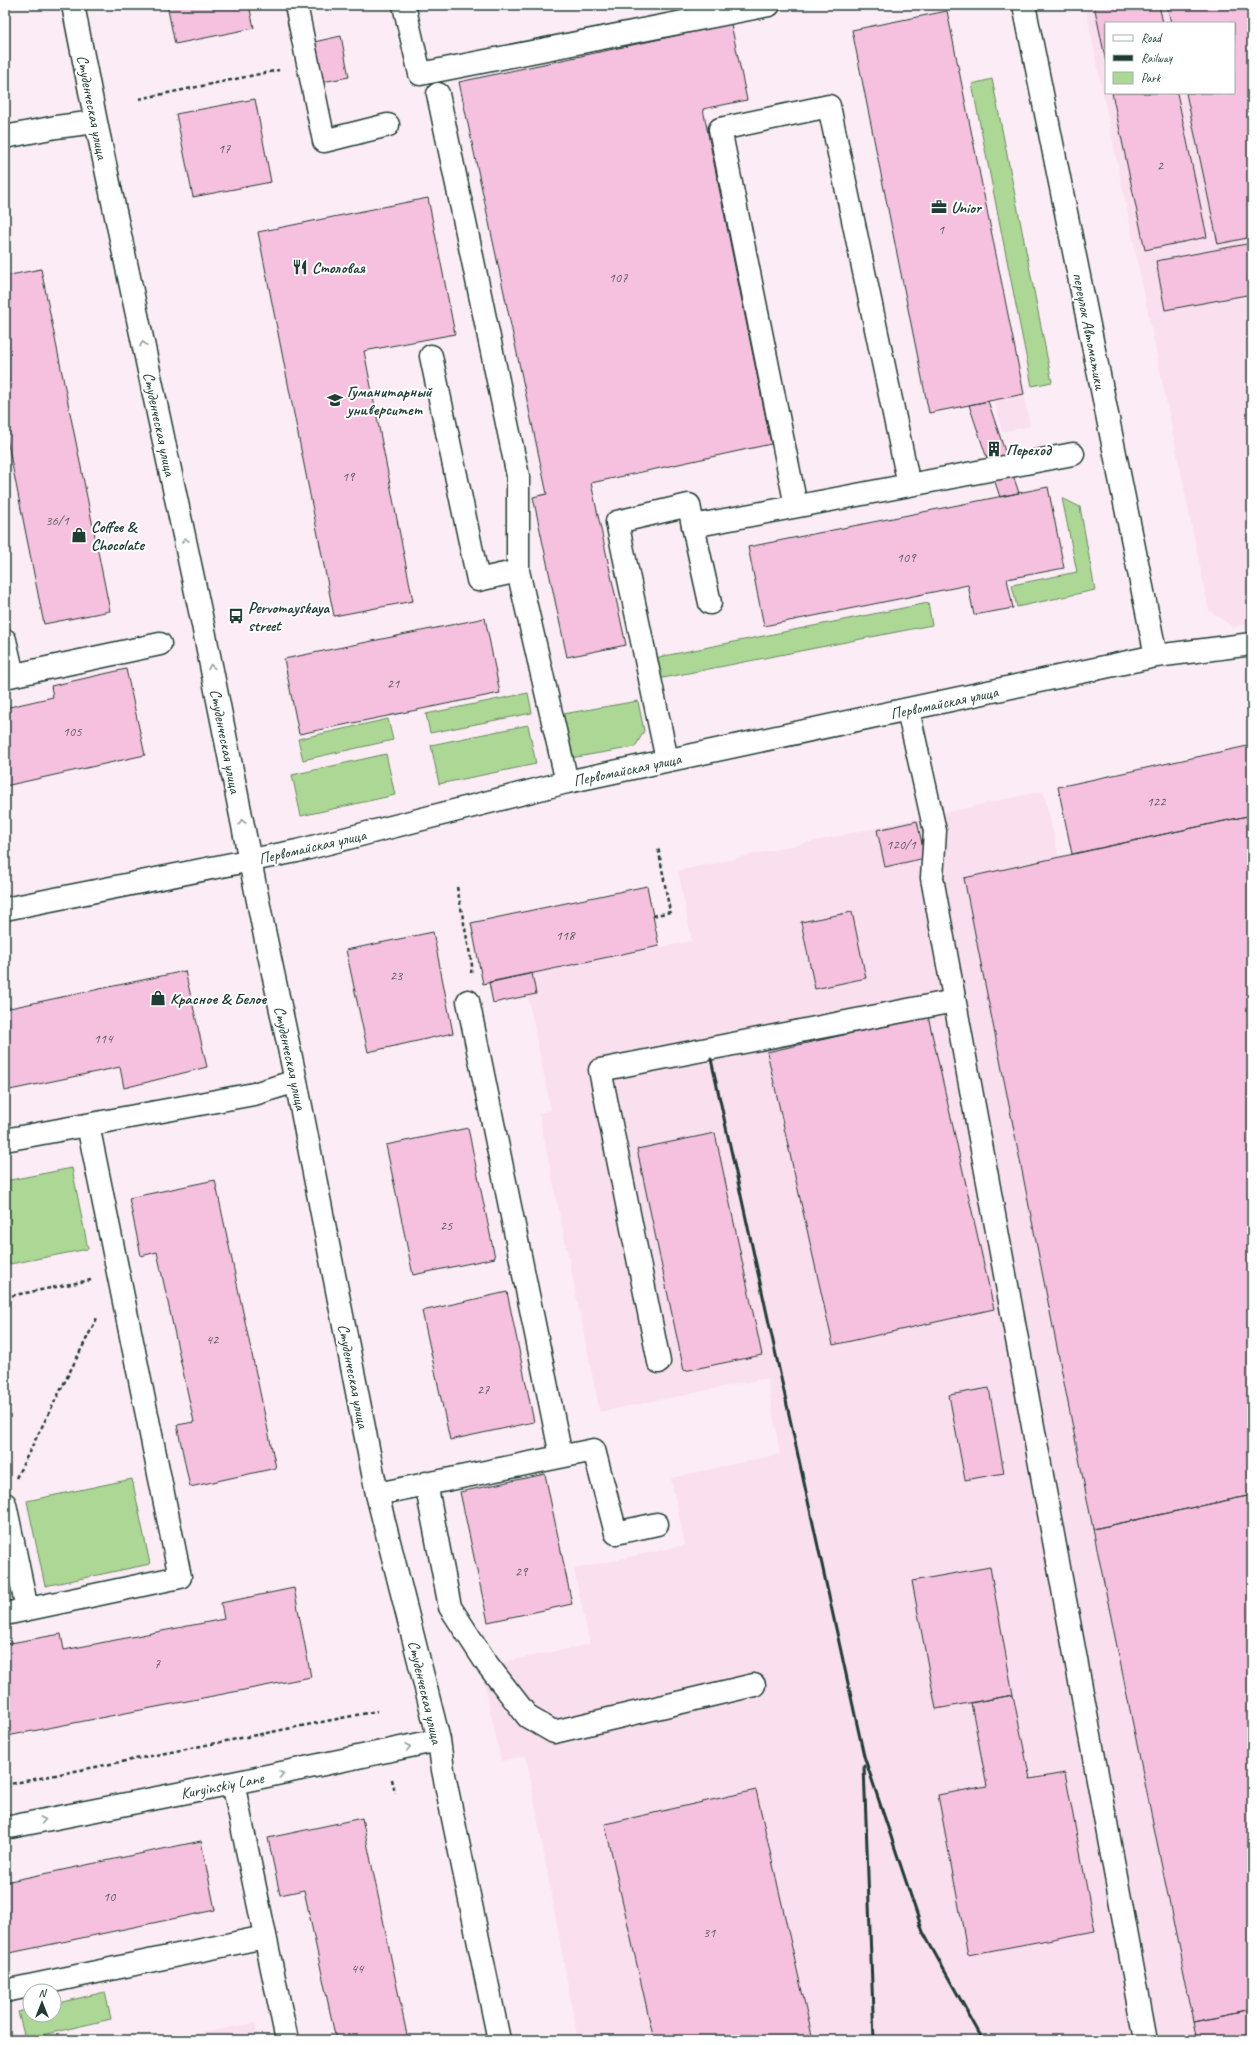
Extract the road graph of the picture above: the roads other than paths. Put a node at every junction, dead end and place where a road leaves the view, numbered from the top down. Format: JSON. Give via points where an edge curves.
{"nodes":[{"id":1,"x":73,"y":5,"type":"edge"},
{"id":2,"x":296,"y":5,"type":"edge"},
{"id":3,"x":404,"y":5,"type":"edge"},
{"id":4,"x":769,"y":5,"type":"edge"},
{"id":5,"x":1024,"y":5,"type":"edge"},
{"id":6,"x":438,"y":94,"type":"dead end"},
{"id":7,"x":96,"y":122,"type":"junction"},
{"id":8,"x":388,"y":125,"type":"dead end"},
{"id":9,"x":5,"y":137,"type":"edge"},
{"id":10,"x":431,"y":356,"type":"dead end"},
{"id":11,"x":1073,"y":454,"type":"dead end"},
{"id":12,"x":909,"y":484,"type":"junction"},
{"id":13,"x":796,"y":506,"type":"junction"},
{"id":14,"x":693,"y":526,"type":"junction"},
{"id":15,"x":518,"y":571,"type":"junction"},
{"id":16,"x":710,"y":603,"type":"dead end"},
{"id":17,"x":5,"y":640,"type":"edge"},
{"id":18,"x":160,"y":644,"type":"dead end"},
{"id":19,"x":1252,"y":644,"type":"edge"},
{"id":20,"x":1156,"y":656,"type":"junction"},
{"id":21,"x":9,"y":676,"type":"edge"},
{"id":22,"x":908,"y":710,"type":"junction"},
{"id":23,"x":667,"y":760,"type":"junction"},
{"id":24,"x":567,"y":782,"type":"junction"},
{"id":25,"x":251,"y":860,"type":"junction"},
{"id":26,"x":5,"y":909,"type":"edge"},
{"id":27,"x":468,"y":1001,"type":"road end"},
{"id":28,"x":954,"y":1001,"type":"junction"},
{"id":29,"x":296,"y":1081,"type":"junction"},
{"id":30,"x":88,"y":1125,"type":"junction"},
{"id":31,"x":5,"y":1140,"type":"edge"},
{"id":32,"x":659,"y":1362,"type":"dead end"},
{"id":33,"x":561,"y":1456,"type":"junction"},
{"id":34,"x":426,"y":1483,"type":"junction"},
{"id":35,"x":377,"y":1494,"type":"junction"},
{"id":36,"x":5,"y":1504,"type":"edge"},
{"id":37,"x":657,"y":1524,"type":"dead end"},
{"id":38,"x":27,"y":1609,"type":"junction"},
{"id":39,"x":5,"y":1614,"type":"edge"},
{"id":40,"x":754,"y":1685,"type":"dead end"},
{"id":41,"x":439,"y":1740,"type":"junction"},
{"id":42,"x":233,"y":1783,"type":"junction"},
{"id":43,"x":5,"y":1828,"type":"edge"},
{"id":44,"x":265,"y":1937,"type":"junction"},
{"id":45,"x":5,"y":1991,"type":"edge"},
{"id":46,"x":287,"y":2040,"type":"edge"},
{"id":47,"x":498,"y":2040,"type":"edge"},
{"id":48,"x":1146,"y":2040,"type":"edge"}],
"edges":[{"from":1,"to":7,"type":"street","name":"Студенческая улица"},
{"from":2,"to":8,"type":"street","via":[[324,141]]},
{"from":3,"to":4,"type":"street","via":[[420,74]]},
{"from":5,"to":20,"type":"street","name":"переулок Автоматики"},
{"from":6,"to":15,"type":"street","via":[[518,476]]},
{"from":7,"to":9,"type":"street","via":[[56,126]]},
{"from":25,"to":7,"type":"street","name":"Студенческая улица","one_way":true},
{"from":10,"to":15,"type":"street","via":[[478,580]]},
{"from":11,"to":12,"type":"street"},
{"from":12,"to":13,"type":"street"},
{"from":12,"to":13,"type":"street","via":[[829,106],[720,129]]},
{"from":13,"to":14,"type":"street"},
{"from":14,"to":16,"type":"street"},
{"from":14,"to":23,"type":"street","via":[[689,505],[617,522]]},
{"from":15,"to":24,"type":"street"},
{"from":17,"to":21,"type":"street"},
{"from":18,"to":21,"type":"street"},
{"from":19,"to":20,"type":"street","name":"Первомайская улица"},
{"from":20,"to":22,"type":"street","name":"Первомайская улица"},
{"from":22,"to":23,"type":"street","name":"Первомайская улица"},
{"from":22,"to":28,"type":"street","via":[[935,831],[932,878]]},
{"from":23,"to":24,"type":"street","name":"Первомайская улица"},
{"from":24,"to":25,"type":"street","name":"Первомайская улица","via":[[305,849]]},
{"from":25,"to":26,"type":"street","name":"Первомайская улица"},
{"from":25,"to":29,"type":"street","name":"Студенческая улица"},
{"from":27,"to":33,"type":"street"},
{"from":28,"to":32,"type":"street","via":[[600,1070]]},
{"from":28,"to":48,"type":"street"},
{"from":29,"to":30,"type":"street","via":[[254,1094]]},
{"from":29,"to":35,"type":"street","name":"Студенческая улица"},
{"from":30,"to":31,"type":"street"},
{"from":30,"to":38,"type":"street","via":[[180,1577]]},
{"from":33,"to":34,"type":"street"},
{"from":33,"to":37,"type":"street","via":[[594,1450],[616,1533]]},
{"from":34,"to":35,"type":"street"},
{"from":34,"to":40,"type":"street","via":[[450,1607],[487,1664],[528,1717],[554,1732]]},
{"from":35,"to":41,"type":"street","name":"Студенческая улица"},
{"from":36,"to":38,"type":"street"},
{"from":38,"to":39,"type":"street"},
{"from":42,"to":41,"type":"street","name":"Kuryinskiy Lane","one_way":true},
{"from":41,"to":47,"type":"street","name":"Студенческая улица"},
{"from":43,"to":42,"type":"street","name":"Kuryinskiy Lane","one_way":true},
{"from":42,"to":44,"type":"street"},
{"from":44,"to":45,"type":"street"},
{"from":44,"to":46,"type":"street"}]}
